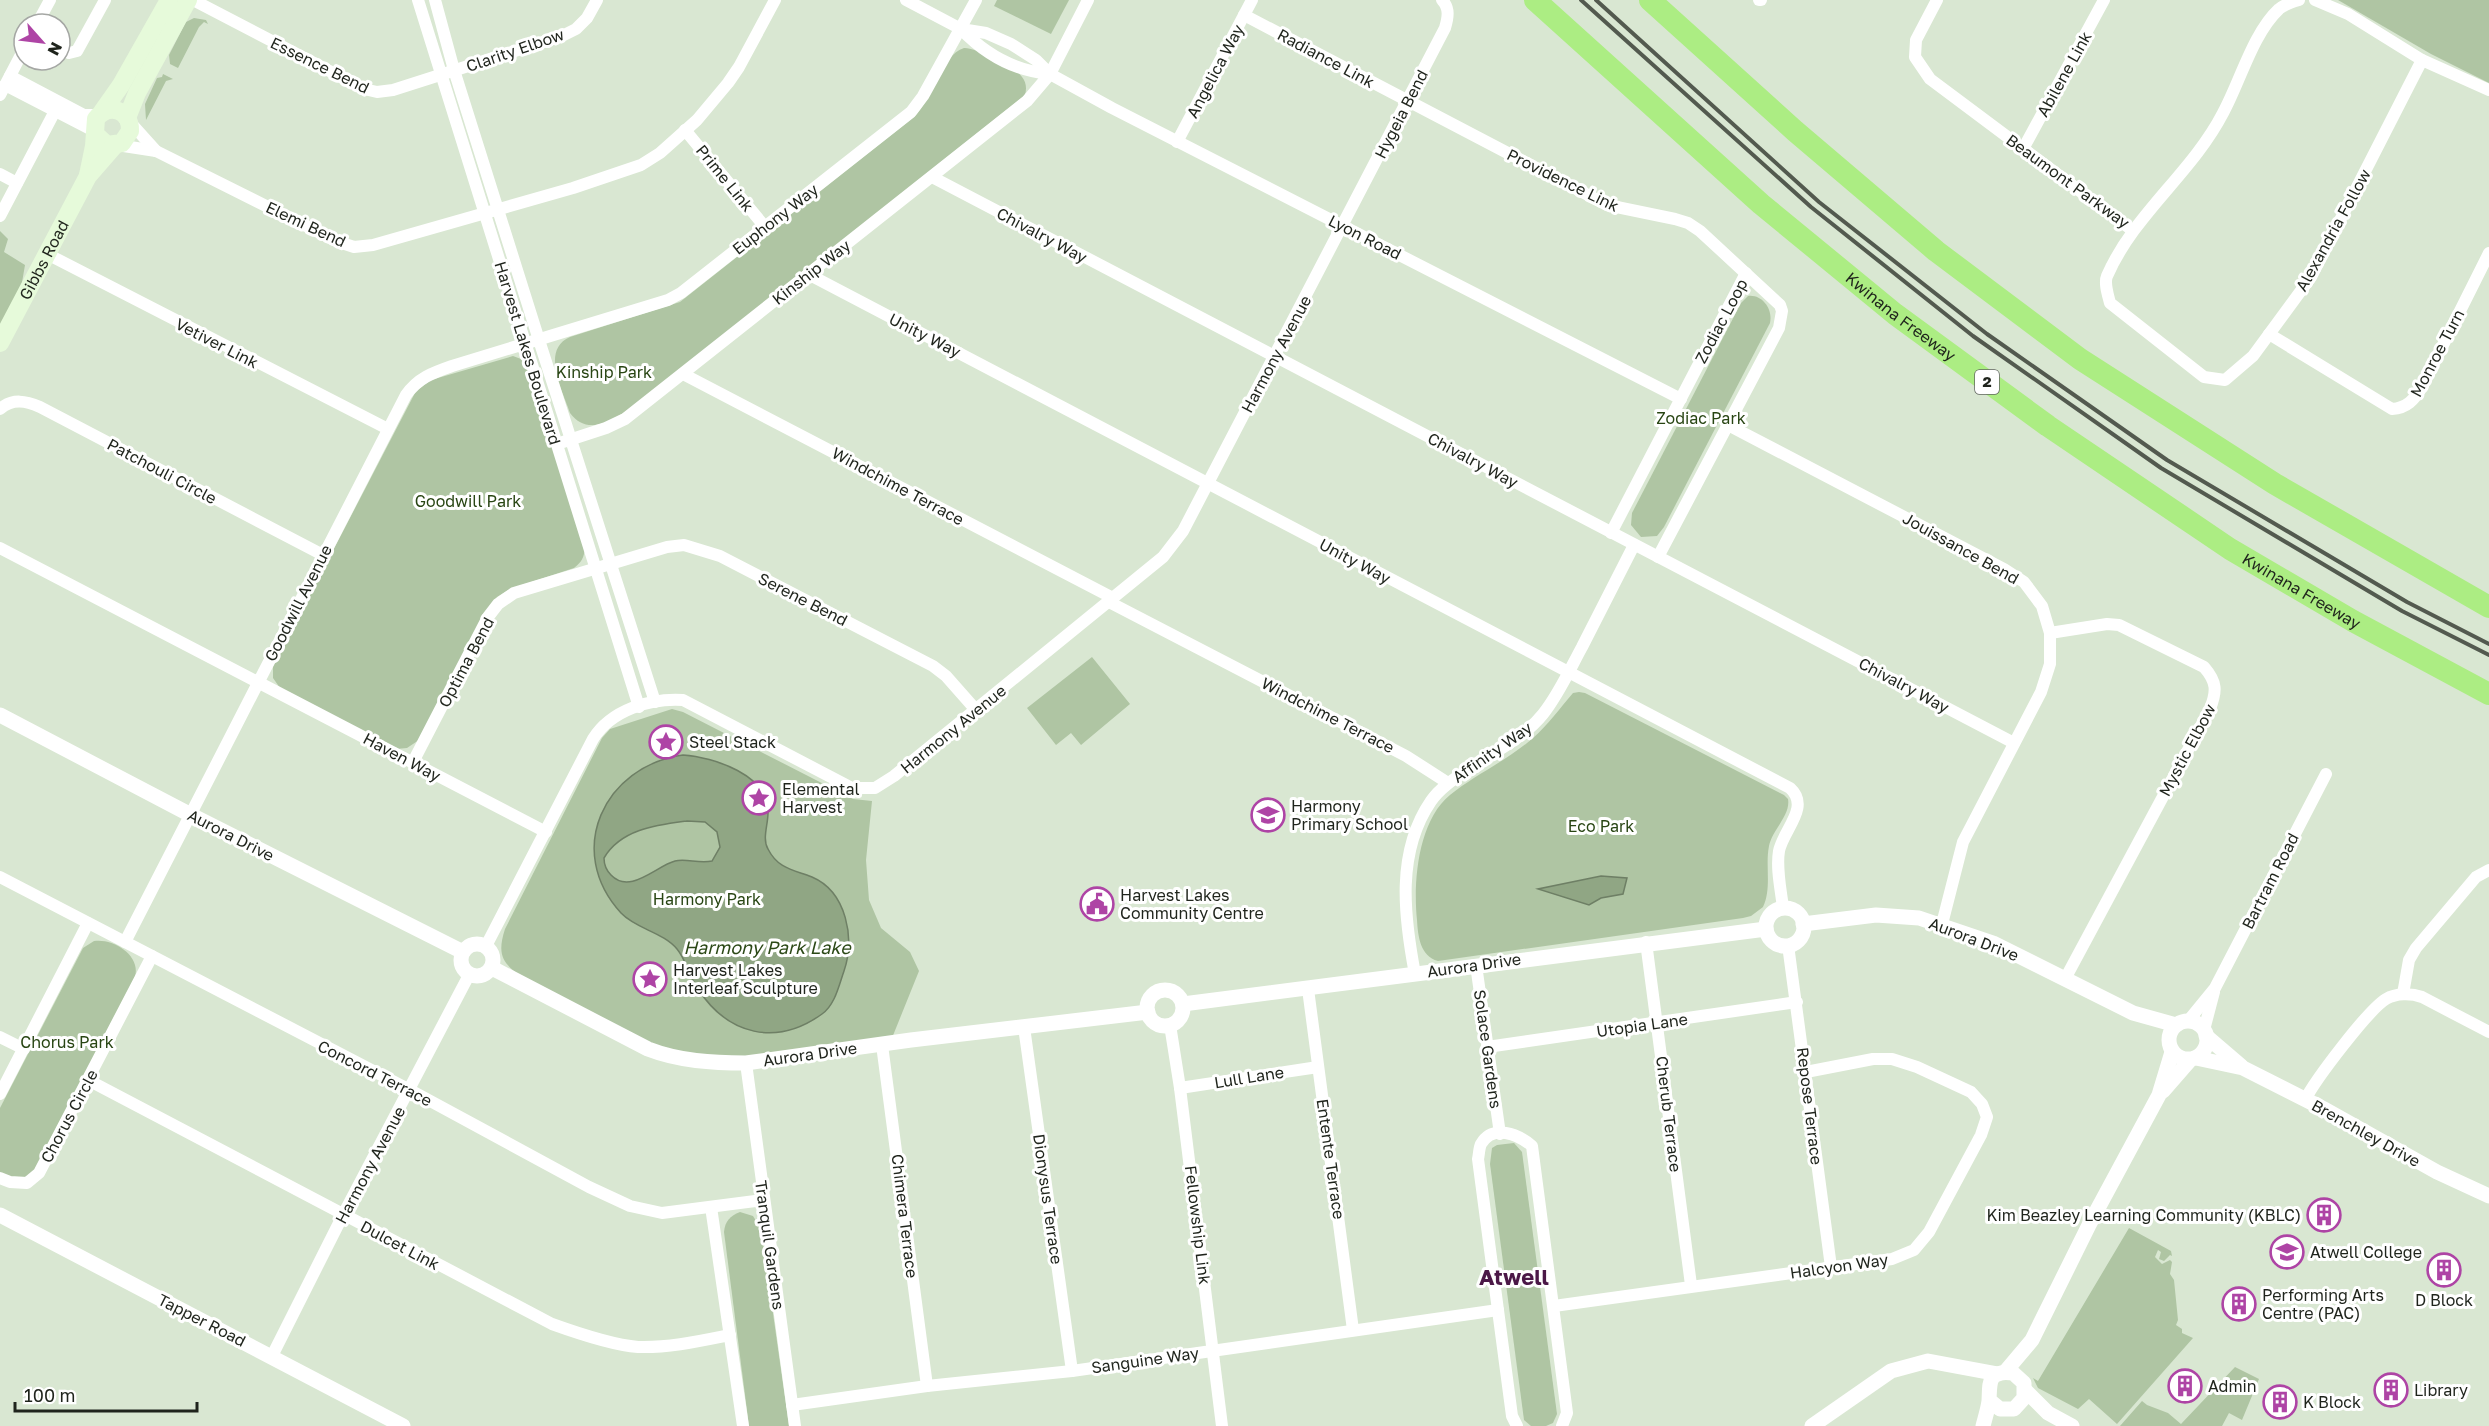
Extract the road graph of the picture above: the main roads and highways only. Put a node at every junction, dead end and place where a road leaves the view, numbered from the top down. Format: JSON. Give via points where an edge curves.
{"nodes":[{"id":1,"x":169,"y":0,"type":"edge"},
{"id":2,"x":188,"y":0,"type":"edge"},
{"id":3,"x":1535,"y":0,"type":"edge"},
{"id":4,"x":1650,"y":0,"type":"edge"},
{"id":5,"x":128,"y":120,"type":"junction"},
{"id":6,"x":98,"y":124,"type":"junction"},
{"id":7,"x":116,"y":145,"type":"junction"},
{"id":8,"x":88,"y":176,"type":"junction"},
{"id":9,"x":0,"y":343,"type":"edge"},
{"id":10,"x":2489,"y":608,"type":"edge"},
{"id":11,"x":2489,"y":694,"type":"edge"}],
"edges":[{"from":1,"to":6,"type":"main road","name":"Gibbs Road"},
{"from":2,"to":5,"type":"main road","via":[[137,93]]},
{"from":3,"to":11,"type":"highway","name":"Kwinana Freeway","number":"2","via":[[1761,204],[1895,314],[2048,426],[2230,549]]},
{"from":4,"to":10,"type":"highway","via":[[1936,251],[2080,359],[2275,484]]},
{"from":5,"to":6,"type":"main road","via":[[114,109]]},
{"from":5,"to":7,"type":"main road","via":[[128,135]]},
{"from":6,"to":7,"type":"main road","via":[[104,144]]},
{"from":6,"to":8,"type":"main road","name":"Gibbs Road"},
{"from":7,"to":8,"type":"main road","name":"Gibbs Road"},
{"from":8,"to":9,"type":"main road","name":"Gibbs Road"}]}
